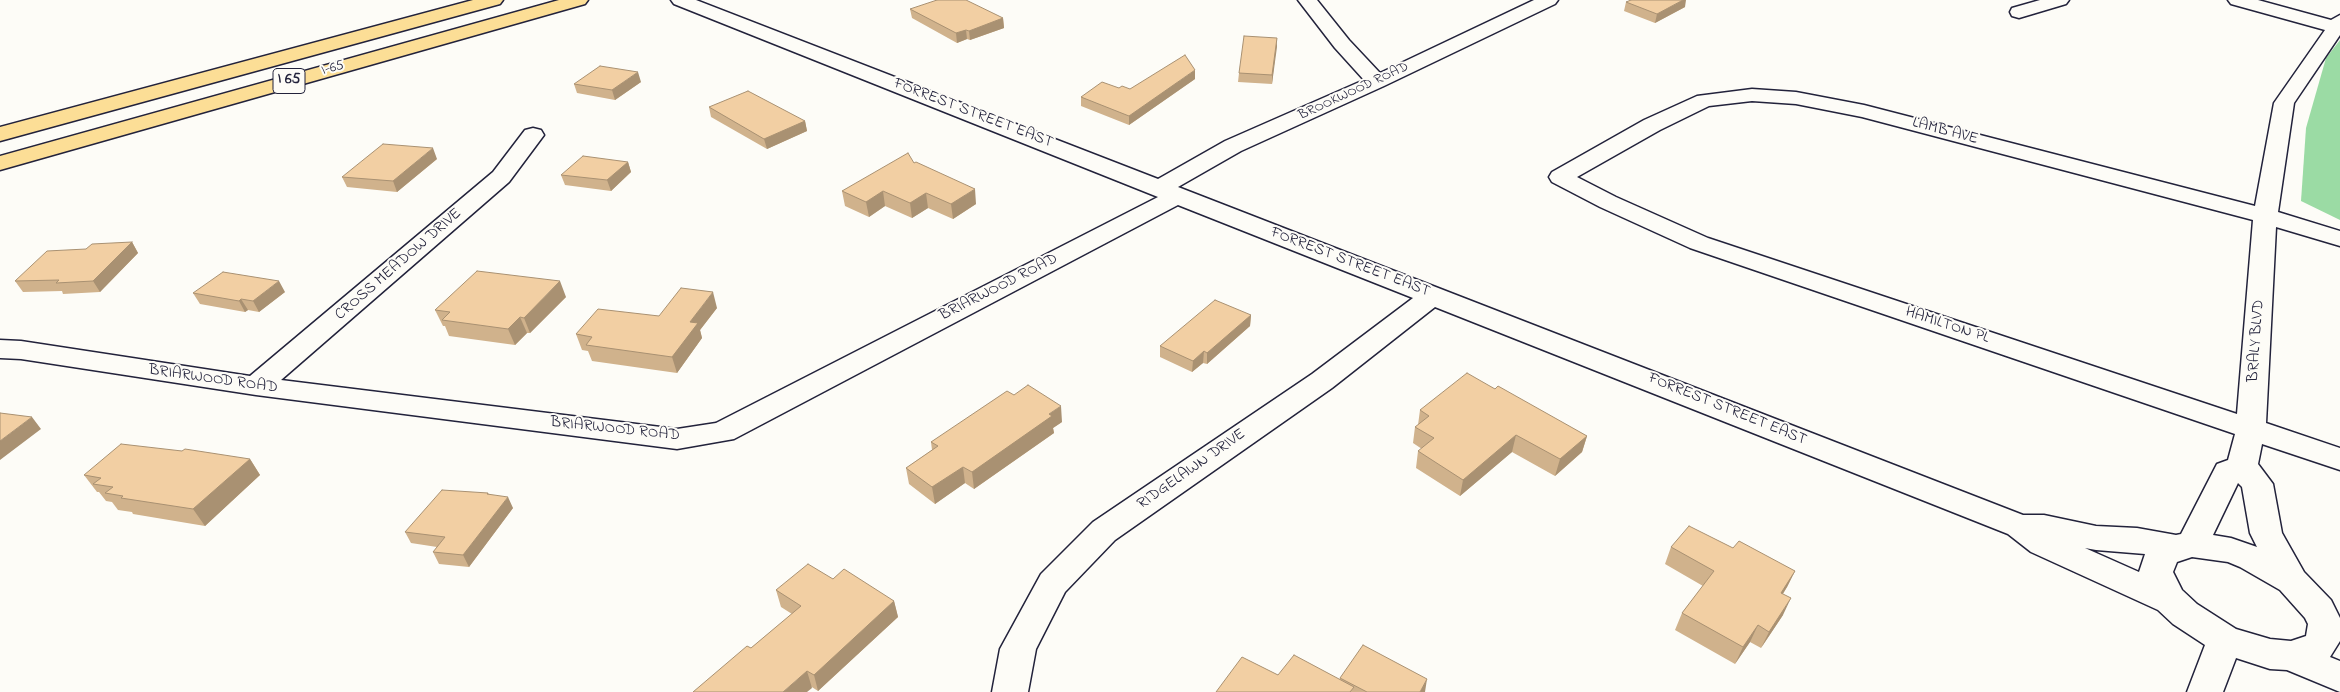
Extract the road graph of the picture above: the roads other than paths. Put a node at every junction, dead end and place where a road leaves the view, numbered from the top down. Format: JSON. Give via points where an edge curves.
{"nodes":[{"id":1,"x":494,"y":0,"type":"edge"},
{"id":2,"x":579,"y":0,"type":"edge"},
{"id":3,"x":1307,"y":0,"type":"edge"},
{"id":4,"x":1549,"y":0,"type":"edge"},
{"id":5,"x":2060,"y":0,"type":"edge"},
{"id":6,"x":2237,"y":0,"type":"edge"},
{"id":7,"x":691,"y":4,"type":"edge"},
{"id":8,"x":2019,"y":12,"type":"dead end"},
{"id":9,"x":2339,"y":25,"type":"edge"},
{"id":10,"x":1377,"y":82,"type":"junction"},
{"id":11,"x":0,"y":134,"type":"edge"},
{"id":12,"x":532,"y":135,"type":"dead end"},
{"id":13,"x":0,"y":163,"type":"edge"},
{"id":14,"x":1560,"y":177,"type":"joint"},
{"id":15,"x":1169,"y":192,"type":"junction"},
{"id":16,"x":2265,"y":216,"type":"junction"},
{"id":17,"x":2340,"y":239,"type":"edge"},
{"id":18,"x":1434,"y":295,"type":"junction"},
{"id":19,"x":0,"y":349,"type":"edge"},
{"id":20,"x":256,"y":386,"type":"junction"},
{"id":21,"x":2251,"y":428,"type":"junction"},
{"id":22,"x":2340,"y":459,"type":"edge"},
{"id":23,"x":2242,"y":466,"type":"junction"},
{"id":24,"x":2019,"y":526,"type":"junction"},
{"id":25,"x":2184,"y":546,"type":"junction"},
{"id":26,"x":2292,"y":581,"type":"junction"},
{"id":27,"x":2170,"y":600,"type":"junction"},
{"id":28,"x":2328,"y":615,"type":"edge"},
{"id":29,"x":2225,"y":640,"type":"junction"},
{"id":30,"x":2291,"y":656,"type":"junction"},
{"id":31,"x":2340,"y":677,"type":"edge"},
{"id":32,"x":1010,"y":692,"type":"edge"},
{"id":33,"x":2205,"y":692,"type":"edge"}],
"edges":[{"from":1,"to":11,"type":"highway","number":"I 65"},
{"from":2,"to":13,"type":"highway","name":"I-65","number":"I 65"},
{"from":3,"to":10,"type":"street"},
{"from":4,"to":10,"type":"street","name":"BROOKWOOD ROAD"},
{"from":5,"to":8,"type":"street"},
{"from":6,"to":9,"type":"street"},
{"from":7,"to":15,"type":"street","name":"FORREST STREET EAST"},
{"from":9,"to":16,"type":"street","name":"BRALY BLVD","via":[[2284,104]]},
{"from":10,"to":15,"type":"street","name":"BROOKWOOD ROAD","via":[[1234,146]]},
{"from":12,"to":20,"type":"street","name":"CROSS MEADOW DRIVE","via":[[501,178]]},
{"from":14,"to":16,"type":"street","name":"LAMB AVE","via":[[1704,100],[1752,95],[1796,98],[1864,111]]},
{"from":14,"to":21,"type":"street","name":"HAMILTON PL","via":[[1699,243]]},
{"from":15,"to":18,"type":"street","name":"FORREST STREET EAST"},
{"from":15,"to":20,"type":"street","name":"BRIARWOOD ROAD","via":[[723,432],[677,439]]},
{"from":16,"to":17,"type":"street","name":"LAMB AVE"},
{"from":16,"to":21,"type":"street","name":"BRALY BLVD"},
{"from":18,"to":24,"type":"street","name":"FORREST STREET EAST"},
{"from":18,"to":32,"type":"street","name":"RIDGELAWN DRIVE","via":[[1322,380],[1104,531],[1053,583],[1018,649]]},
{"from":19,"to":20,"type":"street","name":"BRIARWOOD ROAD"},
{"from":21,"to":22,"type":"street","name":"HAMILTON PL"},
{"from":21,"to":23,"type":"street","name":"BRALY BLVD"},
{"from":23,"to":25,"type":"street","via":[[2228,472]]},
{"from":23,"to":26,"type":"street","via":[[2257,484],[2266,533]]},
{"from":24,"to":25,"type":"street","name":"FORREST STREET EAST","via":[[2044,527],[2096,538]]},
{"from":24,"to":27,"type":"street","name":"FORREST STREET EAST","via":[[2043,544]]},
{"from":25,"to":26,"type":"street","name":"FORREST STREET EAST","via":[[2210,546],[2245,556]]},
{"from":25,"to":27,"type":"street","via":[[2165,552],[2158,561],[2156,572]]},
{"from":26,"to":28,"type":"street"},
{"from":27,"to":29,"type":"street"},
{"from":28,"to":30,"type":"street","via":[[2325,636],[2319,646],[2307,653]]},
{"from":29,"to":30,"type":"street","via":[[2270,654]]},
{"from":29,"to":33,"type":"street"},
{"from":30,"to":31,"type":"street"}]}
